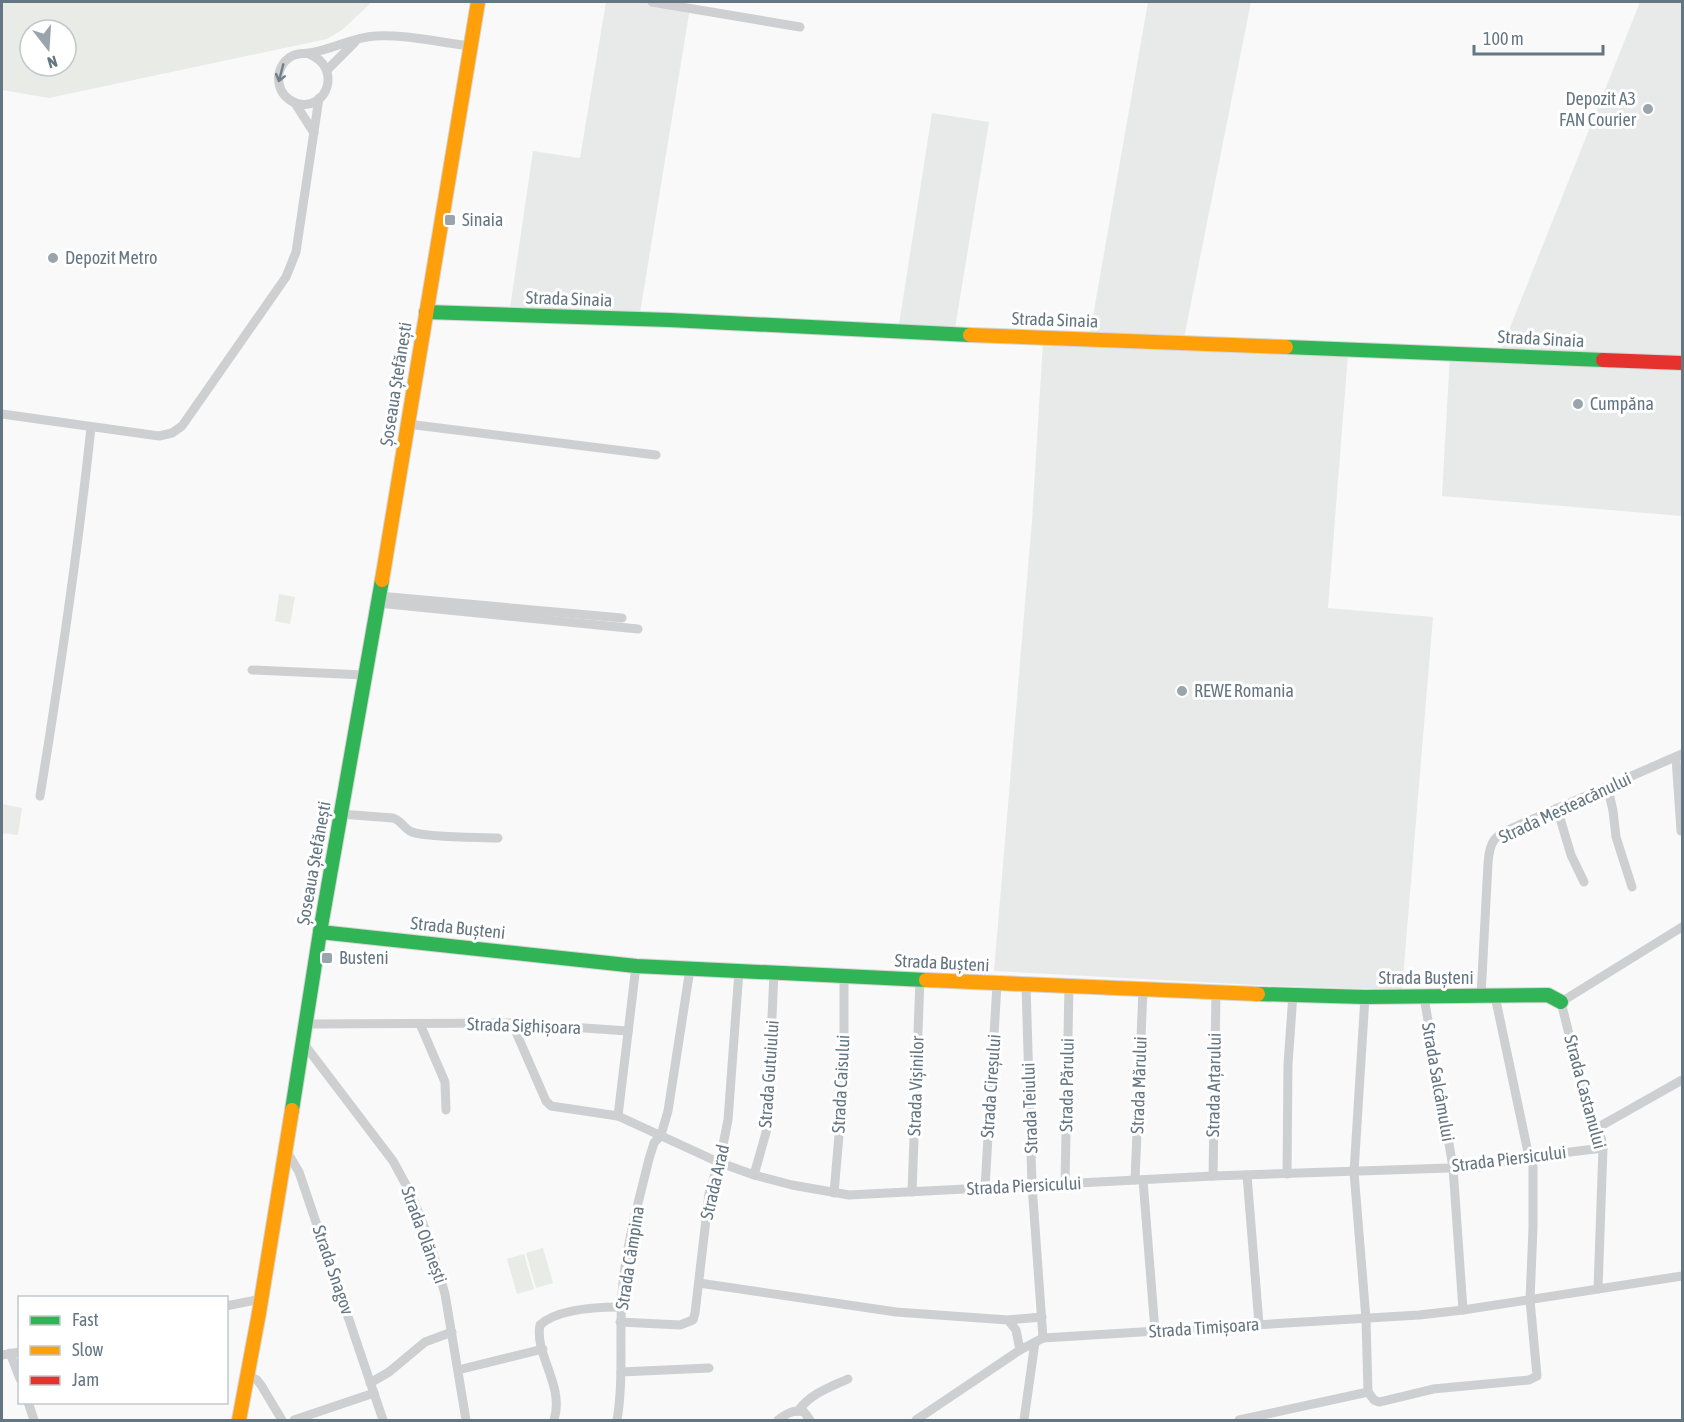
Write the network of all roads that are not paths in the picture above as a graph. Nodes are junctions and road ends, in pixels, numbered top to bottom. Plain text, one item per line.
1 (478, 2) edge
2 (652, 2) edge
3 (800, 27) dead end
4 (356, 40) junction
5 (471, 46) junction
6 (309, 54) junction
7 (327, 70) junction
8 (320, 98) junction
9 (295, 103) junction
10 (314, 133) junction
11 (426, 312) junction
12 (1683, 363) edge
13 (2, 414) edge
14 (407, 424) junction
15 (91, 427) junction
16 (656, 455) dead end
17 (378, 599) junction
18 (622, 618) dead end
19 (638, 629) dead end
20 (252, 670) dead end
21 (364, 675) junction
22 (1679, 756) edge
23 (1608, 788) junction
24 (40, 796) dead end
25 (1557, 808) junction
26 (340, 814) junction
27 (1681, 831) dead end
28 (498, 838) dead end
29 (1584, 882) dead end
30 (1632, 886) dead end
31 (1683, 927) edge
32 (320, 932) junction
33 (636, 966) junction
34 (690, 969) junction
35 (739, 970) junction
36 (774, 972) junction
37 (844, 976) junction
38 (920, 979) junction
39 (997, 984) junction
40 (1026, 985) junction
41 (1069, 986) junction
42 (1143, 990) junction
43 (1216, 993) junction
44 (1293, 994) junction
45 (1481, 996) junction
46 (1495, 996) junction
47 (1365, 997) junction
48 (1424, 997) junction
49 (1561, 1002) junction
50 (512, 1023) junction
51 (306, 1024) junction
52 (420, 1024) junction
53 (628, 1031) junction
54 (304, 1044) junction
55 (1683, 1080) edge
56 (446, 1110) dead end
57 (618, 1116) junction
58 (1598, 1128) junction
59 (661, 1135) junction
60 (1603, 1148) junction
61 (286, 1150) junction
62 (1531, 1157) junction
63 (718, 1162) junction
64 (1453, 1167) junction
65 (1354, 1172) junction
66 (1287, 1174) junction
67 (754, 1175) junction
68 (1247, 1175) junction
69 (1213, 1176) junction
70 (1139, 1180) junction
71 (1065, 1184) junction
72 (1032, 1185) junction
73 (985, 1188) junction
74 (912, 1192) junction
75 (834, 1193) junction
76 (1683, 1276) edge
77 (699, 1283) junction
78 (1598, 1289) junction
79 (261, 1299) junction
80 (1530, 1300) junction
81 (228, 1306) edge
82 (621, 1307) junction
83 (1463, 1310) junction
84 (1042, 1317) junction
85 (1366, 1319) junction
86 (1008, 1320) junction
87 (620, 1322) junction
88 (1259, 1324) junction
89 (1155, 1331) junction
90 (452, 1332) junction
91 (1039, 1340) junction
92 (543, 1349) junction
93 (1020, 1350) junction
94 (10, 1353) edge
95 (709, 1368) dead end
96 (458, 1370) junction
97 (621, 1372) junction
98 (18, 1374) edge
99 (247, 1375) junction
100 (848, 1379) dead end
101 (370, 1383) junction
102 (1368, 1392) junction
103 (374, 1394) junction
104 (29, 1404) edge
105 (798, 1411) junction
106 (34, 1420) edge
107 (239, 1420) edge
108 (282, 1420) edge
109 (294, 1420) edge
110 (383, 1420) edge
111 (466, 1420) edge
112 (554, 1420) edge
113 (616, 1420) edge
114 (778, 1420) edge
115 (810, 1420) edge
116 (916, 1420) edge
117 (1024, 1420) edge
118 (1239, 1420) edge

1 - 5 street, Șoseaua Ștefănești
2 - 3 street
4 - 5 street
4 - 6 street
4 - 7 street
5 - 11 street, Șoseaua Ștefănești
6 - 7 street
6 -> 9 street
7 - 8 street
8 - 9 street
8 - 10 street
9 - 10 street
10 - 15 street
11 - 12 street, Strada Sinaia
11 - 14 street, Șoseaua Ștefănești
13 - 15 street
14 - 16 street
14 - 17 street, Șoseaua Ștefănești
15 - 24 street
17 - 18 street
17 - 19 street
17 - 21 street, Șoseaua Ștefănești
20 - 21 street
21 - 26 street, Șoseaua Ștefănești
22 - 23 street, Strada Mesteacănului
22 - 27 street
23 - 25 street, Strada Mesteacănului
23 - 30 street
25 - 29 street
25 - 45 street, Strada Mesteacănului
26 - 28 street
26 - 32 street, Șoseaua Ștefănești
31 - 49 street
32 - 33 street, Strada Bușteni
32 - 51 street, Șoseaua Ștefănești
33 - 34 street, Strada Bușteni
33 - 53 street
34 - 35 street, Strada Bușteni
34 - 59 street, Strada Câmpina
35 - 36 street, Strada Bușteni
35 - 63 street, Strada Arad
36 - 37 street, Strada Bușteni
36 - 67 street, Strada Gutuiului
37 - 38 street, Strada Bușteni
37 - 75 street, Strada Caisului
38 - 39 street, Strada Bușteni
38 - 74 street, Strada Vișinilor
39 - 40 street, Strada Bușteni
39 - 73 street, Strada Cireșului
40 - 41 street, Strada Bușteni
40 - 72 street, Strada Teiului
41 - 42 street, Strada Bușteni
41 - 71 street, Strada Părului
42 - 43 street, Strada Bușteni
42 - 70 street, Strada Mărului
43 - 44 street, Strada Bușteni
43 - 69 street, Strada Arțarului
44 - 47 street, Strada Bușteni
44 - 66 street
45 - 46 street, Strada Bușteni
45 - 48 street, Strada Bușteni
46 - 49 street, Strada Bușteni
46 - 62 street
47 - 48 street, Strada Bușteni
47 - 65 street
48 - 64 street, Strada Salcâmului
49 - 58 street, Strada Castanului
50 - 52 street, Strada Sighișoara
50 - 53 street, Strada Sighișoara
50 - 57 street, Strada Piersicului
51 - 52 street, Strada Sighișoara
51 - 54 street, Șoseaua Ștefănești
52 - 56 street
53 - 57 street
54 - 61 street, Șoseaua Ștefănești
54 - 90 street, Strada Olănești
55 - 58 street
57 - 59 street, Strada Piersicului
58 - 60 street, Strada Castanului
59 - 63 street, Strada Piersicului
59 - 82 street, Strada Câmpina
60 - 62 street, Strada Piersicului
60 - 78 street, Strada Castanului
61 - 79 street, Șoseaua Ștefănești
61 - 101 street, Strada Snagov
62 - 64 street, Strada Piersicului
62 - 80 street
63 - 67 street, Strada Piersicului
63 - 77 street, Strada Arad
64 - 65 street, Strada Piersicului
64 - 83 street, Strada Salcâmului
65 - 66 street, Strada Piersicului
65 - 85 street
66 - 68 street, Strada Piersicului
67 - 75 street, Strada Piersicului
68 - 69 street, Strada Piersicului
68 - 88 street
69 - 70 street, Strada Piersicului
70 - 71 street, Strada Piersicului
70 - 89 street, Strada Mărului
71 - 72 street, Strada Piersicului
72 - 73 street, Strada Piersicului
72 - 84 street, Strada Teiului
73 - 74 street, Strada Piersicului
74 - 75 street, Strada Piersicului
76 - 78 street, Strada Timișoara
77 - 86 street
77 - 87 street, Strada Arad
78 - 80 street, Strada Timișoara
79 - 81 street
79 - 99 street, Șoseaua Ștefănești
80 - 83 street, Strada Timișoara
80 - 102 street
82 - 87 street, Strada Câmpina
82 - 92 street
83 - 85 street, Strada Timișoara
84 - 86 street
84 - 91 street, Strada Teiului
85 - 88 street, Strada Timișoara
85 - 102 street
86 - 93 street
87 - 97 street, Strada Câmpina
88 - 89 street, Strada Timișoara
89 - 91 street, Strada Timișoara
90 - 96 street, Strada Olănești
90 - 101 street
91 - 93 street
91 - 117 street, Strada Teiului
92 - 96 street
92 - 112 street
93 - 116 street
94 - 98 street
95 - 97 street
96 - 111 street, Strada Olănești
97 - 113 street, Strada Câmpina
99 - 107 street, Șoseaua Ștefănești
99 - 108 street
100 - 105 street
101 - 103 street, Strada Snagov
102 - 118 street
103 - 109 street
103 - 110 street, Strada Snagov
104 - 106 street
105 - 114 street
105 - 115 street

